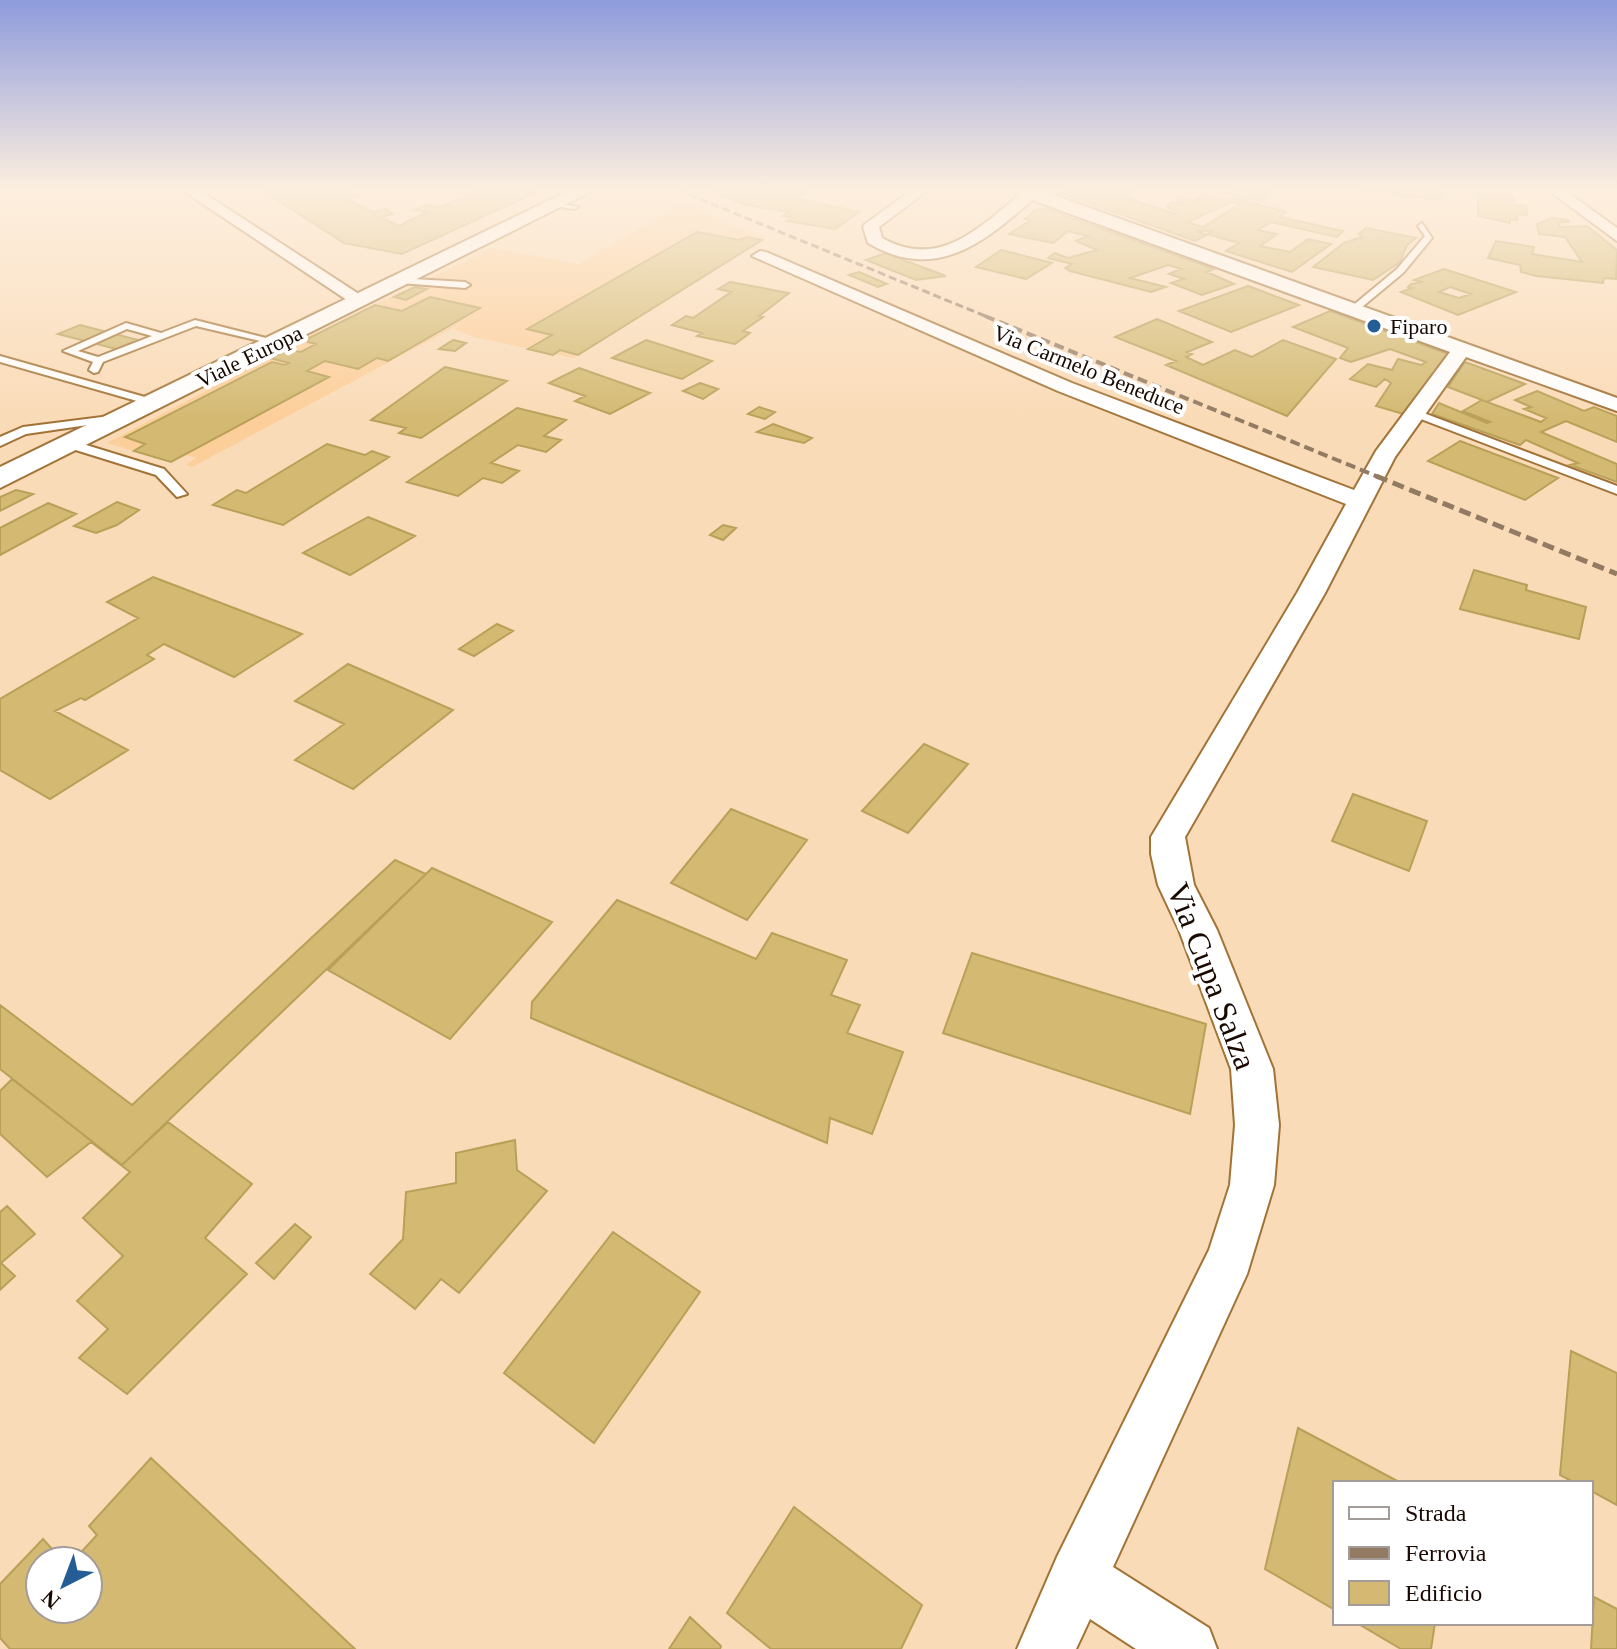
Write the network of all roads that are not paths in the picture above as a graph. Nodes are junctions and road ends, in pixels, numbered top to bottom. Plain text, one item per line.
1 (309, 267) edge
2 (427, 267) edge
3 (786, 267) edge
4 (1235, 267) edge
5 (1403, 267) edge
6 (400, 280) junction
7 (465, 285) dead end
8 (359, 300) junction
9 (1353, 310) junction
10 (157, 334) junction
11 (277, 342) junction
12 (1462, 349) junction
13 (0, 359) edge
14 (99, 360) junction
15 (87, 383) junction
16 (155, 403) junction
17 (1617, 405) edge
18 (1417, 414) junction
19 (125, 417) junction
20 (0, 442) edge
21 (70, 444) junction
22 (0, 479) edge
23 (1617, 490) edge
24 (181, 494) dead end
25 (1359, 500) junction
26 (1077, 1577) junction
27 (1046, 1649) edge
28 (1188, 1649) edge

1 - 8 street
2 - 6 street, Viale Europa
3 - 25 street, Via Carmelo Beneduce
4 - 9 street
5 - 9 lane
6 - 7 lane
6 - 8 street, Viale Europa
8 - 11 street, Viale Europa
9 - 12 street
10 - 11 lane
10 - 14 lane
10 - 14 lane
11 - 16 street, Viale Europa
12 - 17 street
12 - 18 street, Via Cupa Salza
13 - 15 lane
14 - 15 lane
15 - 16 lane
16 - 19 street, Viale Europa
18 - 23 lane
18 - 25 street, Via Cupa Salza
19 - 20 lane
19 - 21 street, Viale Europa
21 - 22 street, Viale Europa
21 - 24 lane
25 - 26 street, Via Cupa Salza
26 - 27 street, Via Cupa Salza
26 - 28 street

